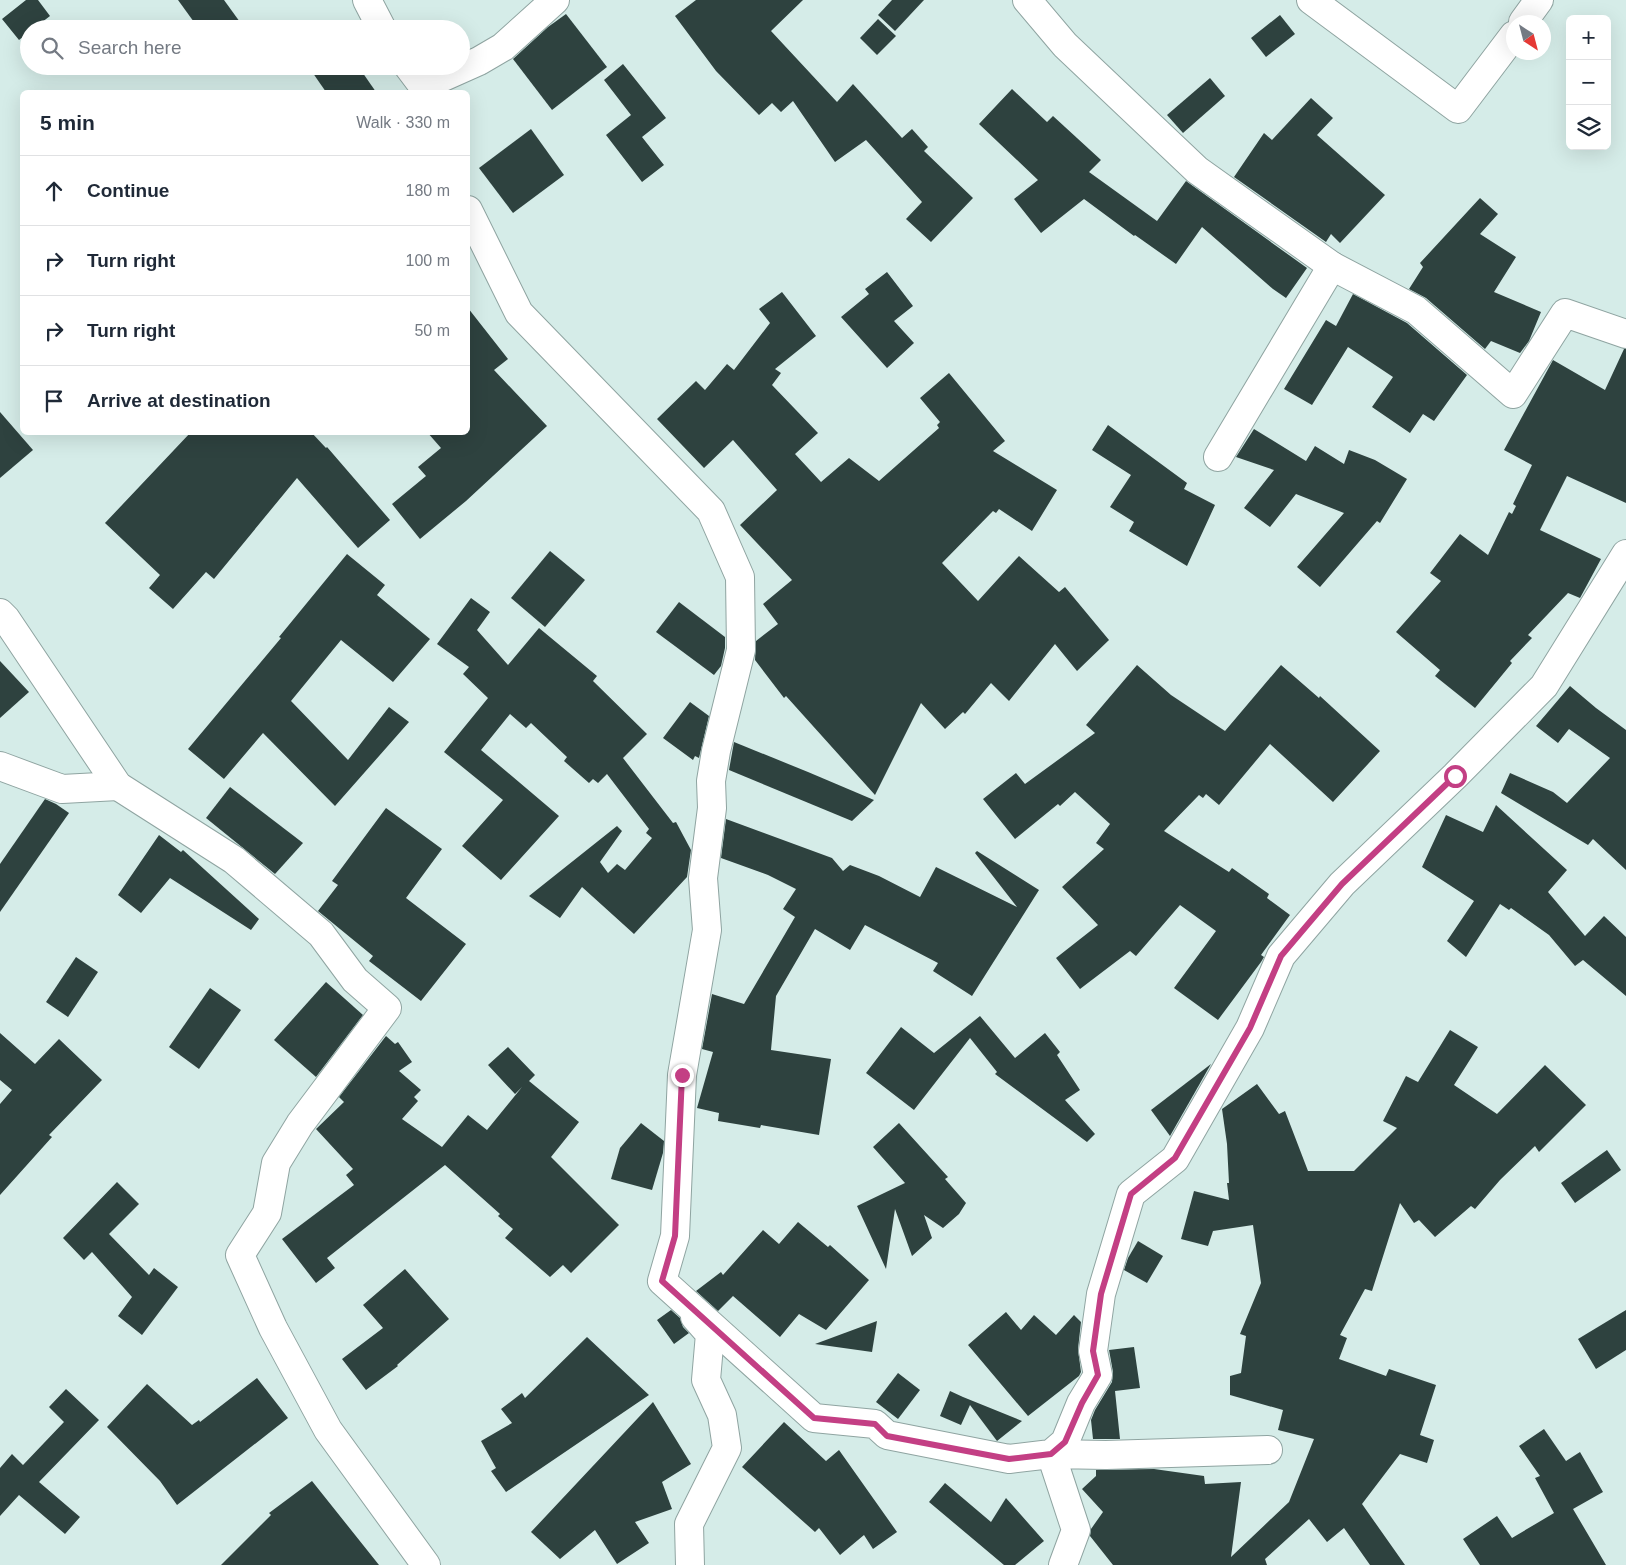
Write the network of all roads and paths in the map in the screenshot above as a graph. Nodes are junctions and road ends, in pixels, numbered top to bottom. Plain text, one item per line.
1 (367, 0) edge
2 (555, 0) edge
3 (1027, 0) edge
4 (1311, 0) edge
5 (1539, 0) edge
6 (1527, 15) edge
7 (377, 20) edge
8 (1506, 45) edge
9 (470, 64) edge
10 (439, 75) edge
11 (419, 82) edge
12 (470, 214) edge
13 (1332, 266) junction
14 (1626, 334) edge
15 (1218, 457) dead end
16 (1626, 554) edge
17 (0, 613) edge
18 (0, 766) edge
19 (118, 786) junction
20 (668, 1286) junction
21 (1268, 1450) dead end
22 (1051, 1454) junction
23 (426, 1565) edge
24 (690, 1565) edge
25 (1063, 1565) edge

1 - 7 street
2 - 9 street
3 - 13 street
4 - 8 street
5 - 6 street
10 - 11 street
12 - 20 street
13 - 14 street
13 - 15 street
16 - 22 street
17 - 19 street
18 - 19 street
19 - 23 street
20 - 22 street
20 - 24 street
21 - 22 street
22 - 25 street

